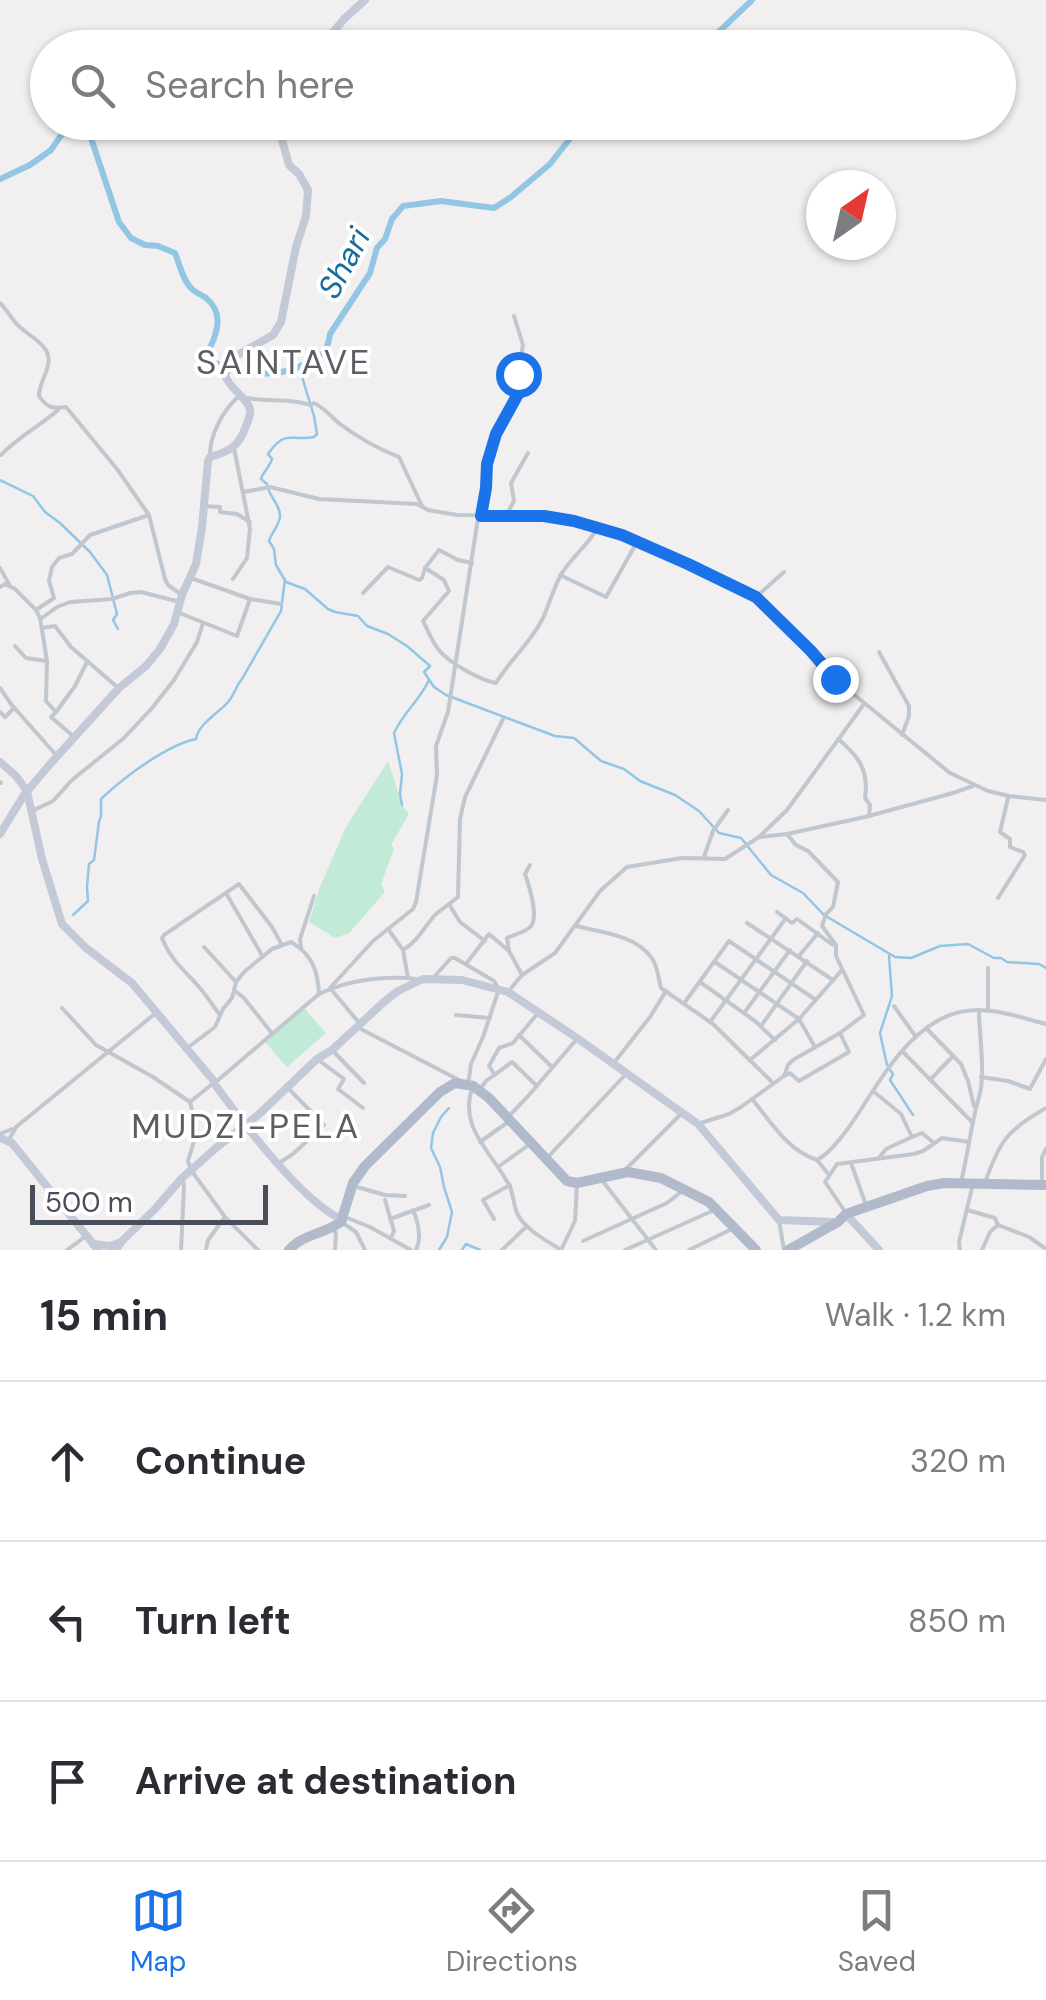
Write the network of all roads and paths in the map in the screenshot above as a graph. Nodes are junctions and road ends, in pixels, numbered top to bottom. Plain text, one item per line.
1 (364, 0) edge
2 (335, 30) edge
3 (282, 140) edge
4 (0, 303) edge
5 (514, 316) dead end
6 (239, 396) junction
7 (58, 410) junction
8 (234, 448) junction
9 (528, 453) dead end
10 (2, 455) edge
11 (210, 457) junction
12 (243, 492) junction
13 (203, 506) junction
14 (422, 506) junction
15 (149, 515) junction
16 (479, 516) junction
17 (506, 516) junction
18 (250, 522) junction
19 (598, 528) junction
20 (638, 542) junction
21 (649, 548) junction
22 (645, 556) dead end
23 (472, 563) junction
24 (0, 568) edge
25 (425, 568) junction
26 (784, 572) dead end
27 (560, 574) junction
28 (191, 578) junction
29 (234, 579) dead end
30 (10, 586) junction
31 (0, 587) edge
32 (363, 593) dead end
33 (756, 597) junction
34 (181, 599) junction
35 (250, 599) junction
36 (281, 604) dead end
37 (36, 610) junction
38 (177, 612) junction
39 (40, 618) junction
40 (203, 622) junction
41 (42, 628) junction
42 (15, 646) dead end
43 (878, 652) dead end
44 (47, 661) junction
45 (87, 662) junction
46 (455, 662) junction
47 (0, 688) edge
48 (119, 688) junction
49 (865, 704) junction
50 (14, 708) junction
51 (0, 712) edge
52 (56, 712) junction
53 (503, 720) dead end
54 (74, 736) junction
55 (902, 736) junction
56 (838, 740) junction
57 (57, 756) junction
58 (0, 762) edge
59 (973, 786) junction
60 (28, 791) junction
61 (1009, 796) junction
62 (1046, 800) edge
63 (728, 810) dead end
64 (32, 812) junction
65 (869, 816) junction
66 (858, 818) junction
67 (862, 825) dead end
68 (0, 834) edge
69 (788, 834) junction
70 (759, 836) junction
71 (704, 857) junction
72 (530, 865) dead end
73 (226, 893) junction
74 (314, 896) dead end
75 (998, 898) dead end
76 (449, 904) junction
77 (777, 912) dead end
78 (786, 918) junction
79 (747, 923) dead end
80 (576, 926) junction
81 (822, 926) junction
82 (388, 929) junction
83 (818, 933) junction
84 (771, 938) junction
85 (300, 939) junction
86 (485, 941) junction
87 (292, 942) junction
88 (282, 945) junction
89 (204, 947) dead end
90 (301, 948) junction
91 (836, 948) junction
92 (404, 950) junction
93 (509, 950) junction
94 (790, 950) junction
95 (263, 956) junction
96 (799, 956) junction
97 (756, 959) junction
98 (715, 962) junction
99 (807, 962) junction
100 (466, 964) junction
101 (988, 968) dead end
102 (842, 970) junction
103 (774, 972) junction
104 (522, 974) junction
105 (408, 978) junction
106 (427, 979) junction
107 (741, 980) junction
108 (833, 980) junction
109 (236, 982) junction
110 (700, 982) junction
111 (792, 983) junction
112 (330, 988) junction
113 (663, 990) junction
114 (235, 991) junction
115 (504, 991) junction
116 (759, 992) junction
117 (318, 994) junction
118 (673, 996) junction
119 (662, 998) junction
120 (816, 1000) junction
121 (726, 1001) junction
122 (685, 1003) junction
123 (777, 1004) junction
124 (894, 1006) dead end
125 (62, 1008) dead end
126 (979, 1010) junction
127 (988, 1011) junction
128 (157, 1012) junction
129 (538, 1012) junction
130 (744, 1013) junction
131 (220, 1015) junction
132 (456, 1015) dead end
133 (490, 1018) junction
134 (798, 1018) junction
135 (710, 1022) junction
136 (1046, 1024) edge
137 (358, 1025) junction
138 (762, 1026) junction
139 (926, 1028) junction
140 (271, 1032) junction
141 (840, 1033) junction
142 (520, 1036) junction
143 (916, 1037) junction
144 (577, 1038) junction
145 (775, 1040) junction
146 (814, 1046) junction
147 (186, 1049) junction
148 (332, 1050) junction
149 (108, 1052) junction
150 (903, 1052) junction
151 (953, 1056) junction
152 (1046, 1059) edge
153 (316, 1060) junction
154 (750, 1060) junction
155 (613, 1064) junction
156 (553, 1067) junction
157 (626, 1074) junction
158 (495, 1075) junction
159 (784, 1076) junction
160 (981, 1076) junction
161 (930, 1080) junction
162 (772, 1082) junction
163 (214, 1083) junction
164 (364, 1083) dead end
165 (471, 1086) junction
166 (537, 1086) junction
167 (287, 1088) junction
168 (874, 1091) junction
169 (752, 1099) junction
170 (190, 1102) junction
171 (974, 1106) junction
172 (363, 1108) dead end
173 (1046, 1109) edge
174 (683, 1113) junction
175 (508, 1120) junction
176 (973, 1123) junction
177 (246, 1124) junction
178 (698, 1124) junction
179 (16, 1127) junction
180 (912, 1137) junction
181 (3, 1138) edge
182 (480, 1142) junction
183 (970, 1142) junction
184 (934, 1143) junction
185 (530, 1144) junction
186 (1046, 1148) edge
187 (878, 1159) junction
188 (545, 1160) junction
189 (817, 1160) junction
190 (279, 1163) junction
191 (851, 1163) junction
192 (498, 1167) junction
193 (191, 1170) junction
194 (622, 1173) junction
195 (828, 1175) junction
196 (182, 1178) junction
197 (600, 1178) junction
198 (577, 1183) junction
199 (973, 1183) junction
200 (352, 1185) junction
201 (510, 1185) junction
202 (1044, 1185) edge
203 (684, 1188) junction
204 (405, 1196) dead end
205 (385, 1200) dead end
206 (429, 1205) dead end
207 (866, 1206) junction
208 (716, 1209) junction
209 (414, 1210) junction
210 (967, 1210) junction
211 (225, 1217) junction
212 (842, 1218) junction
213 (390, 1219) junction
214 (494, 1219) dead end
215 (632, 1219) junction
216 (779, 1220) junction
217 (340, 1222) junction
218 (528, 1225) junction
219 (998, 1225) junction
220 (734, 1228) junction
221 (86, 1236) junction
222 (391, 1239) junction
223 (648, 1240) junction
224 (583, 1241) dead end
225 (1036, 1243) junction
226 (118, 1246) edge
227 (96, 1247) edge
228 (409, 1249) edge
229 (752, 1249) edge
230 (1046, 1249) edge
231 (67, 1250) edge
232 (181, 1250) edge
233 (206, 1250) edge
234 (258, 1250) edge
235 (289, 1250) edge
236 (335, 1250) edge
237 (364, 1250) edge
238 (502, 1250) edge
239 (561, 1250) edge
240 (625, 1250) edge
241 (656, 1250) edge
242 (689, 1250) edge
243 (786, 1250) edge
244 (879, 1250) edge
245 (960, 1250) edge
246 (982, 1250) edge
247 (1034, 1250) edge

1 - 2 street
3 - 6 street
4 - 7 street
5 - 16 street
6 - 8 street
6 - 11 street
6 - 14 street
7 - 10 street
7 - 15 street
8 - 11 street
8 - 12 street
9 - 17 street
11 - 13 street
12 - 14 street
12 - 18 street
13 - 18 street
13 - 28 street
14 - 16 street
15 - 34 street
15 - 37 street
16 - 17 street
16 - 23 street
17 - 19 street
18 - 29 street
19 - 20 street
19 - 27 street
20 - 21 street
20 - 27 street
21 - 22 street
21 - 33 street
23 - 25 street
23 - 46 street
24 - 30 street
25 - 32 street
25 - 46 street
26 - 33 street
27 - 46 street
28 - 34 street
28 - 35 street
30 - 31 street
30 - 37 street
33 - 49 street
34 - 38 street
34 - 39 street
35 - 36 street
35 - 40 street
37 - 39 street
38 - 40 street
38 - 48 street
39 - 41 street
40 - 64 street
41 - 44 street
41 - 45 street
42 - 44 street
43 - 55 street
44 - 52 street
45 - 48 street
45 - 52 street
46 - 82 street
47 - 50 street
48 - 54 street
49 - 55 street
49 - 56 street
50 - 51 street
50 - 57 street
52 - 54 street
53 - 76 street
54 - 57 street
55 - 59 street
56 - 65 street
56 - 70 street
57 - 60 street
58 - 60 street
59 - 61 street
59 - 65 street
60 - 64 street
60 - 68 street
61 - 62 street
61 - 75 street
63 - 71 street
64 - 128 street
65 - 66 street
66 - 67 street
66 - 69 street
69 - 70 street
69 - 81 street
70 - 71 street
71 - 80 street
72 - 93 street
73 - 88 street
73 - 95 street
73 - 131 street
74 - 85 street
76 - 86 street
76 - 92 street
77 - 78 street
78 - 83 street
78 - 84 street
79 - 84 street
80 - 104 street
80 - 113 street
81 - 83 street
81 - 91 street
82 - 92 street
82 - 112 street
83 - 91 street
83 - 96 street
84 - 94 street
84 - 97 street
85 - 87 street
85 - 90 street
86 - 93 street
86 - 100 street
87 - 88 street
87 - 90 street
88 - 95 street
89 - 109 street
90 - 117 street
91 - 102 street
92 - 105 street
93 - 104 street
94 - 96 street
94 - 103 street
95 - 109 street
96 - 99 street
97 - 98 street
97 - 103 street
97 - 107 street
98 - 107 street
98 - 110 street
99 - 108 street
99 - 111 street
100 - 106 street
100 - 115 street
101 - 127 street
102 - 108 street
102 - 141 street
103 - 111 street
103 - 116 street
104 - 115 street
105 - 106 street
105 - 112 street
106 - 115 street
106 - 137 street
107 - 116 street
107 - 121 street
108 - 120 street
109 - 114 street
110 - 121 street
110 - 122 street
111 - 120 street
111 - 123 street
112 - 117 street
112 - 137 street
113 - 118 street
113 - 119 street
114 - 131 street
114 - 140 street
115 - 129 street
115 - 133 street
116 - 123 street
116 - 130 street
117 - 140 street
118 - 119 street
118 - 122 street
119 - 155 street
120 - 134 street
121 - 130 street
121 - 135 street
122 - 135 street
123 - 134 street
123 - 138 street
124 - 143 street
125 - 149 street
126 - 127 street
126 - 139 street
126 - 160 street
127 - 136 street
128 - 147 street
128 - 149 street
129 - 142 street
129 - 144 street
130 - 138 street
131 - 147 street
132 - 133 street
133 - 165 street
134 - 145 street
134 - 146 street
135 - 154 street
137 - 148 street
137 - 165 street
138 - 145 street
139 - 143 street
139 - 151 street
140 - 163 street
141 - 146 street
141 - 159 street
142 - 156 street
142 - 158 street
143 - 150 street
144 - 155 street
144 - 156 street
145 - 154 street
146 - 159 street
147 - 163 street
148 - 153 street
148 - 164 street
149 - 170 street
149 - 179 street
150 - 161 street
150 - 168 street
151 - 161 street
151 - 171 street
152 - 160 street
153 - 167 street
153 - 172 street
154 - 162 street
155 - 157 street
156 - 166 street
157 - 174 street
157 - 188 street
158 - 165 street
158 - 166 street
159 - 162 street
160 - 171 street
161 - 176 street
162 - 169 street
163 - 170 street
163 - 177 street
165 - 175 main road
165 - 182 street
165 - 200 main road
166 - 175 street
167 - 177 street
167 - 190 street
168 - 180 street
168 - 189 street
169 - 178 street
169 - 189 street
170 - 193 street
171 - 176 street
173 - 199 street
174 - 178 street
174 - 194 street
175 - 182 street
175 - 185 main road
176 - 183 street
177 - 190 street
177 - 193 street
178 - 216 street
179 - 181 street
179 - 181 street
180 - 184 street
180 - 187 street
181 - 221 street
182 - 192 street
183 - 184 street
183 - 199 street
184 - 187 street
185 - 188 main road
185 - 192 street
186 - 202 street
187 - 191 street
188 - 198 main road
189 - 195 street
190 - 217 street
191 - 195 street
191 - 207 street
192 - 201 street
193 - 196 street
193 - 211 street
194 - 197 main road
194 - 203 main road
195 - 212 street
196 - 226 street
196 - 232 street
197 - 198 main road
197 - 215 street
198 - 239 street
199 - 202 main road
199 - 207 main road
199 - 210 street
200 - 204 street
200 - 217 main road
201 - 214 street
201 - 218 street
203 - 208 main road
203 - 215 street
205 - 213 street
206 - 209 street
207 - 212 main road
208 - 220 main road
208 - 223 street
209 - 213 street
209 - 228 street
210 - 219 street
210 - 245 street
211 - 233 street
211 - 234 street
212 - 216 street
212 - 243 main road
212 - 244 street
213 - 222 street
215 - 223 street
215 - 224 street
216 - 243 street
217 - 222 street
217 - 235 main road
217 - 236 street
217 - 237 street
218 - 238 street
218 - 239 street
219 - 225 street
219 - 246 street
220 - 229 main road
220 - 242 street
221 - 227 street
221 - 231 street
222 - 228 street
223 - 240 street
223 - 241 street
225 - 230 street
225 - 247 street
226 - 227 street

